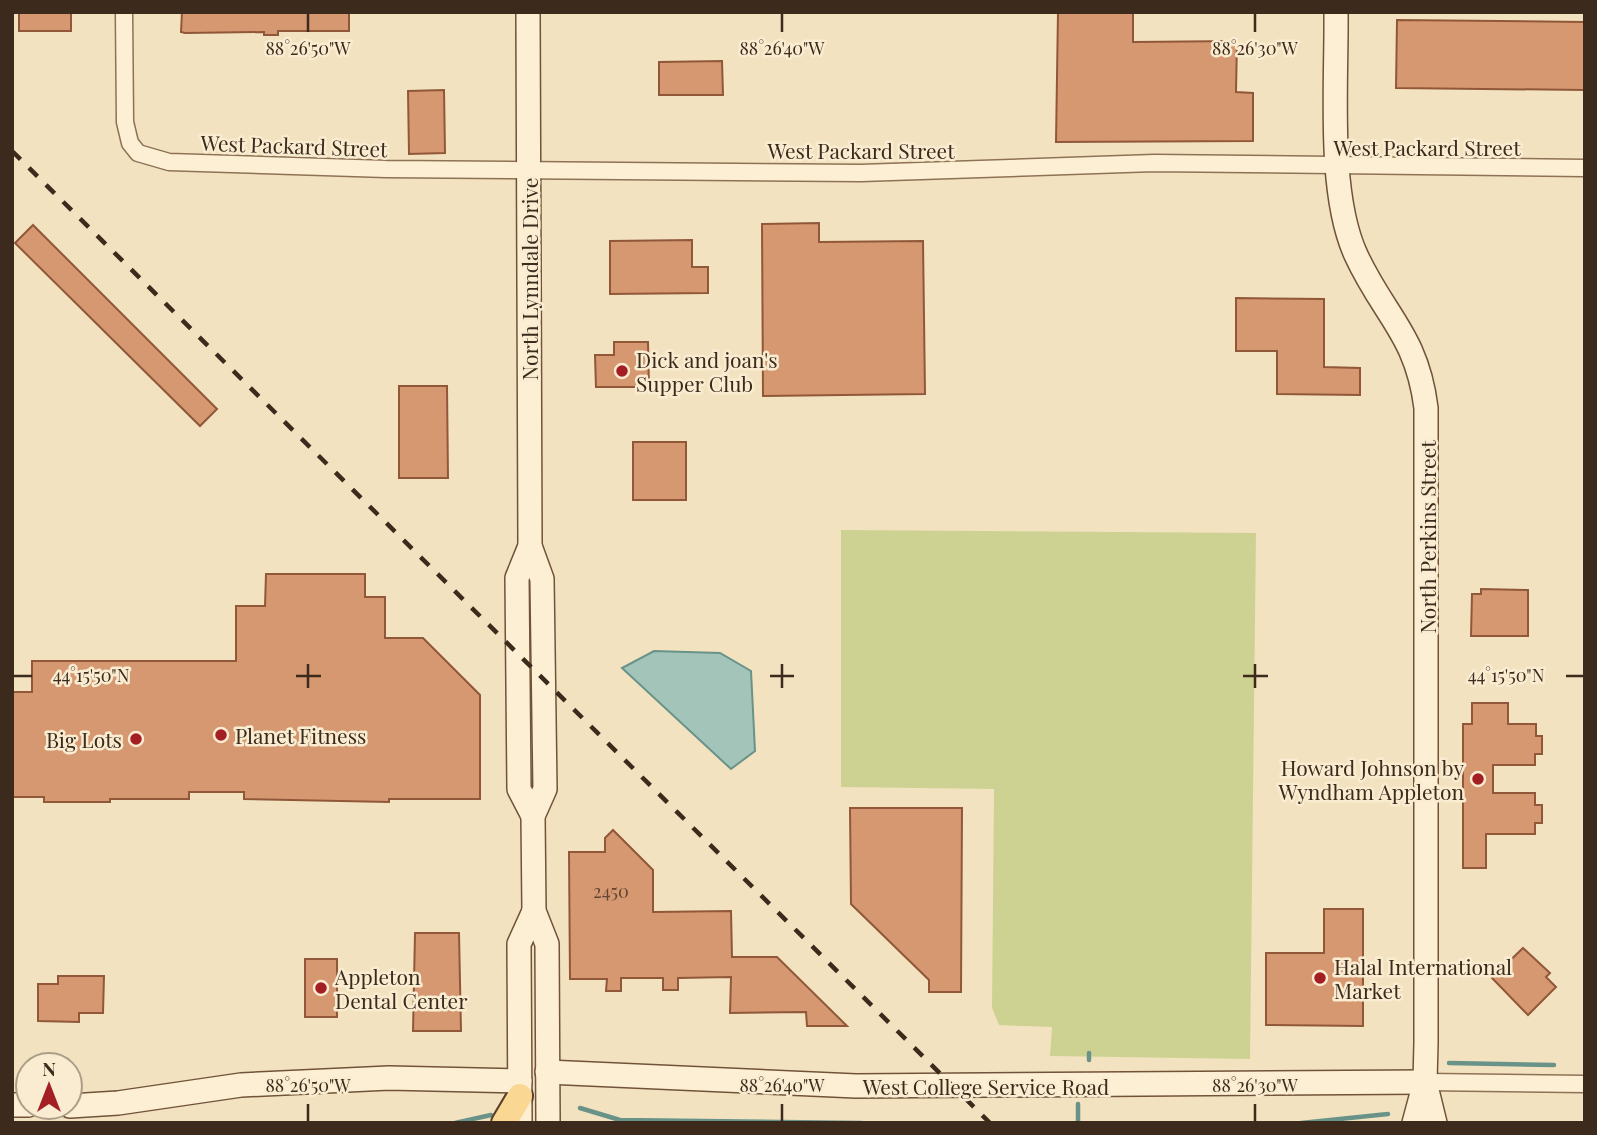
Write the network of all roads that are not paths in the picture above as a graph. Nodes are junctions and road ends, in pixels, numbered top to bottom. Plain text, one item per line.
1 (124, 12) edge
2 (528, 12) edge
3 (1336, 12) edge
4 (1338, 167) junction
5 (1585, 168) edge
6 (529, 171) junction
7 (534, 911) junction
8 (547, 1072) junction
9 (1425, 1082) junction
10 (1585, 1084) edge
11 (520, 1088) junction
12 (84, 1105) edge
13 (504, 1123) edge
14 (520, 1123) edge
15 (548, 1123) edge
16 (1414, 1123) edge
17 (1435, 1123) edge

1 - 6 street, West Packard Street
2 - 6 street, North Lynndale Drive
3 - 4 street, North Perkins Street
4 - 5 street, West Packard Street
4 - 6 street, West Packard Street
4 - 9 street, North Perkins Street
6 - 7 street, North Lynndale Drive
7 - 8 street, North Lynndale Drive
7 - 11 street, North Lynndale Drive
8 - 9 street, West College Service Road
8 - 15 street, North Lynndale Drive
9 - 10 street, West College Service Road
9 - 16 street
9 - 17 street
11 - 12 street
11 - 13 main road
11 - 14 street, North Lynndale Drive

